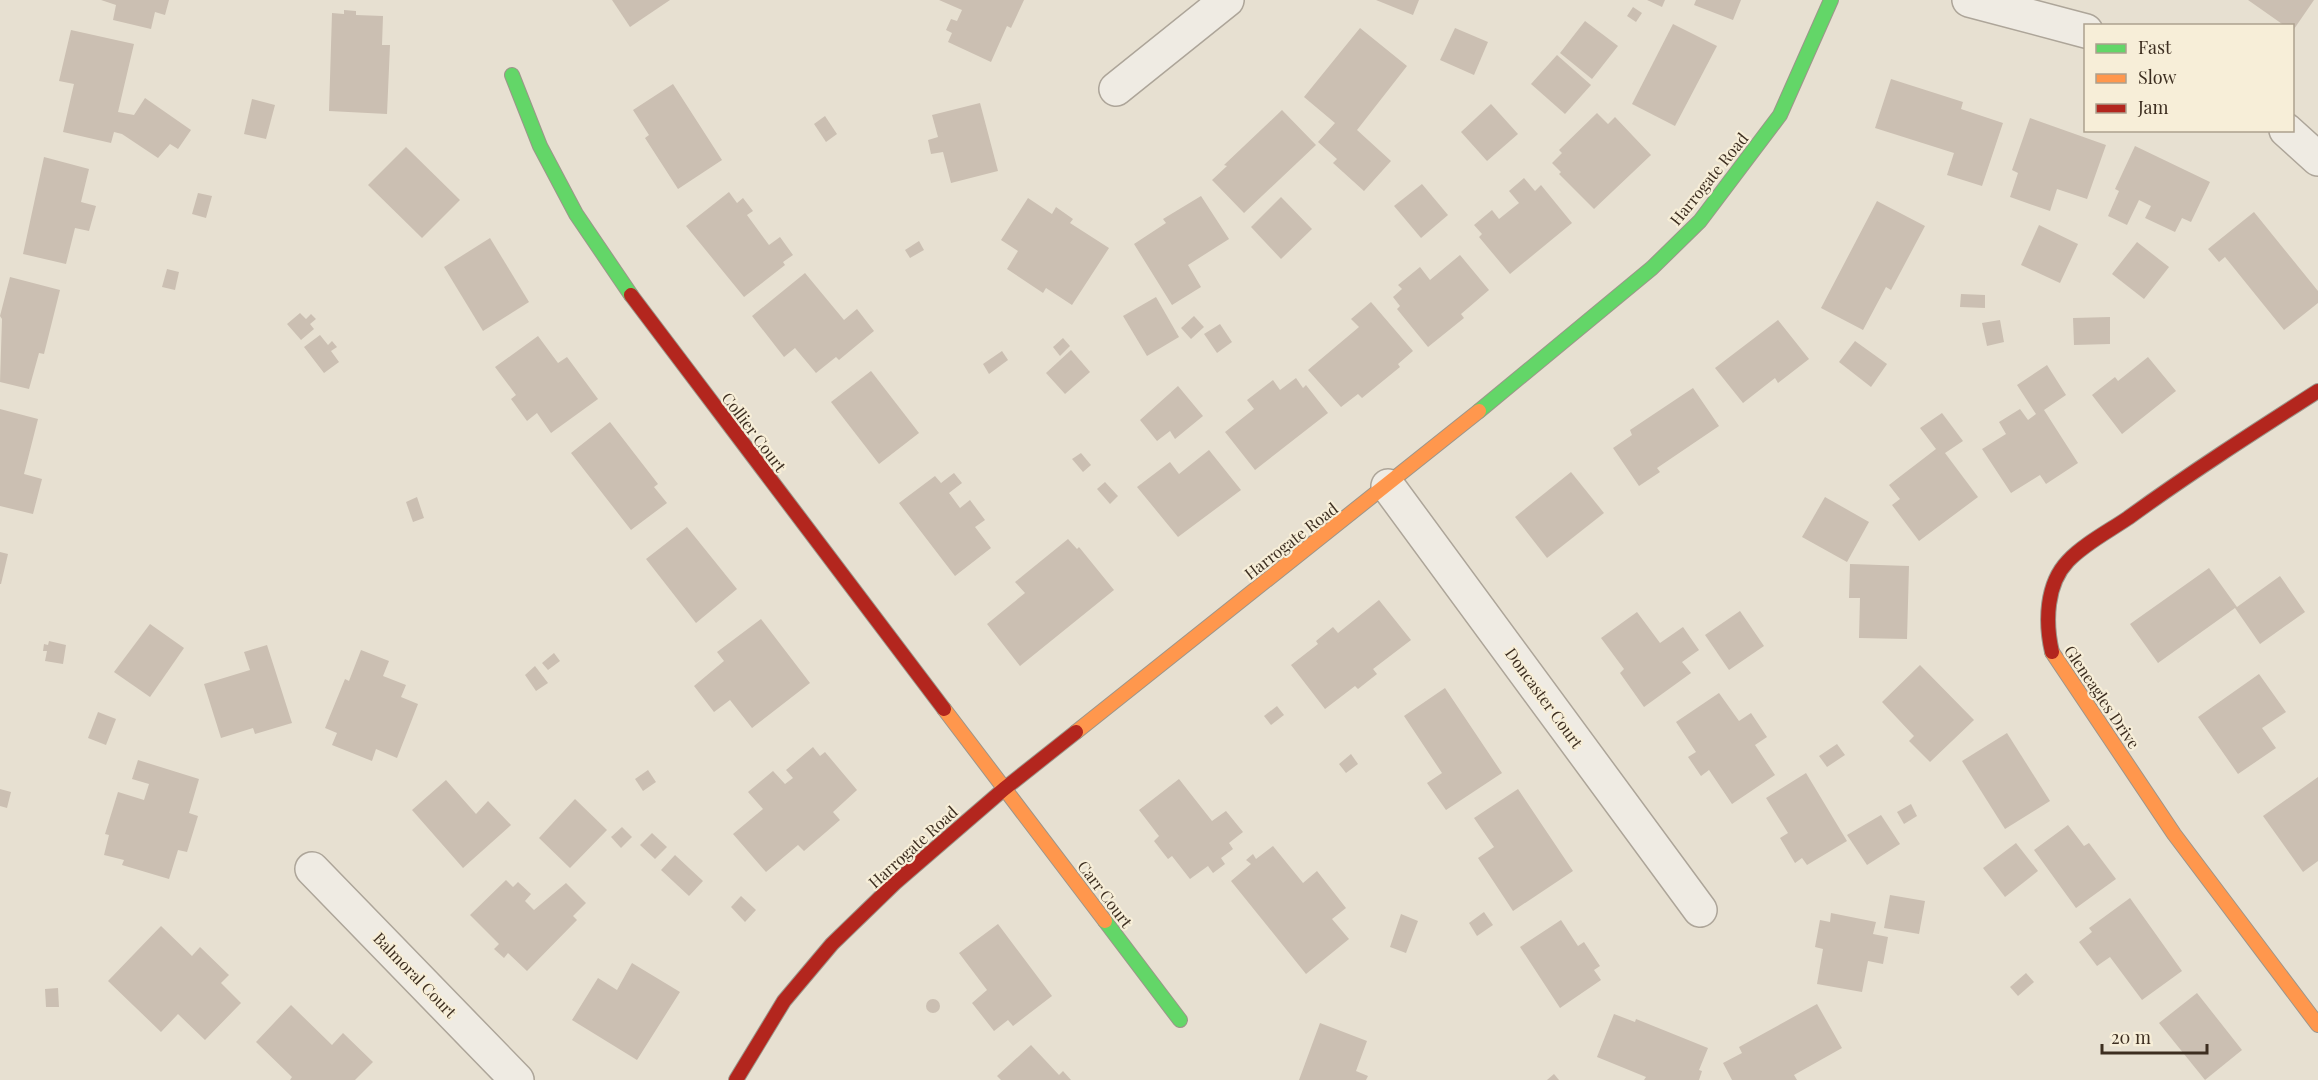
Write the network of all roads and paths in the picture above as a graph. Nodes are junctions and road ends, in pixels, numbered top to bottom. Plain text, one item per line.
1 (1227, 0) edge
2 (1831, 0) edge
3 (1969, 0) edge
4 (2084, 31) edge
5 (512, 75) dead end
6 (1116, 89) dead end
7 (2288, 132) edge
8 (2318, 159) edge
9 (2318, 391) edge
10 (1388, 486) junction
11 (1004, 789) junction
12 (312, 869) dead end
13 (1700, 910) dead end
14 (1180, 1020) dead end
15 (2318, 1025) edge
16 (517, 1080) edge
17 (736, 1080) edge

1 - 6 street
2 - 10 street, Harrogate Road
3 - 4 street
5 - 11 street, Collier Court
7 - 8 street
9 - 15 street, Gleneagles Drive
10 - 11 street, Harrogate Road
10 - 13 street, Doncaster Court
11 - 14 street, Carr Court
11 - 17 street, Harrogate Road
12 - 16 street, Balmoral Court

